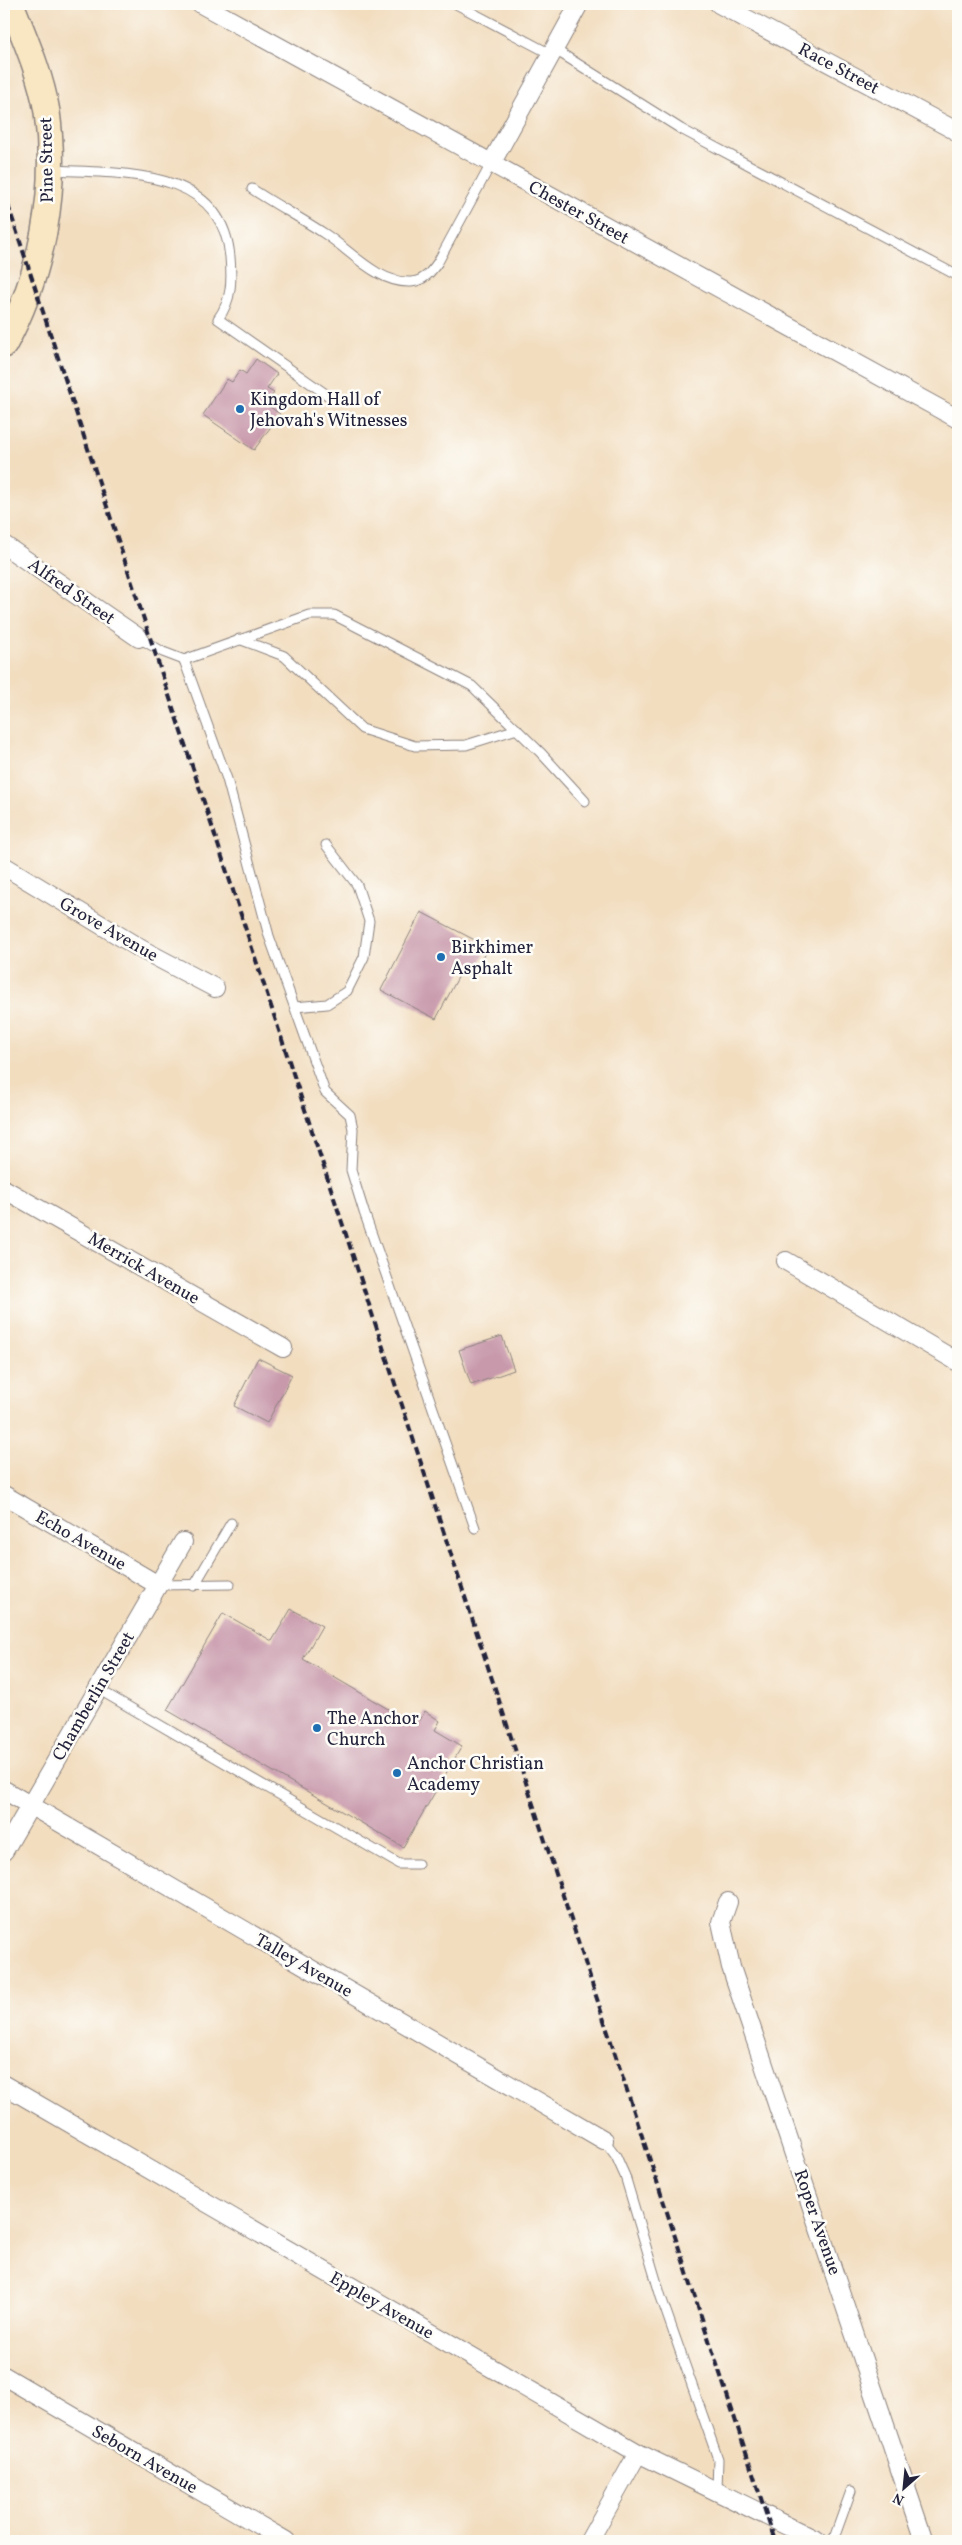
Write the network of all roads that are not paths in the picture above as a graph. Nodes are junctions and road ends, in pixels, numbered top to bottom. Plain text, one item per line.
1 (10, 4) edge
2 (201, 4) edge
3 (456, 4) edge
4 (579, 4) edge
5 (719, 4) edge
6 (552, 52) junction
7 (958, 132) edge
8 (492, 164) junction
9 (50, 170) junction
10 (252, 189) dead end
11 (958, 276) edge
12 (4, 345) edge
13 (333, 399) dead end
14 (958, 419) edge
15 (4, 545) edge
16 (139, 638) joint
17 (239, 639) junction
18 (184, 660) junction
19 (517, 729) junction
20 (585, 801) dead end
21 (326, 845) dead end
22 (4, 866) edge
23 (215, 988) dead end
24 (295, 1007) junction
25 (4, 1189) edge
26 (786, 1261) dead end
27 (284, 1348) dead end
28 (958, 1362) edge
29 (4, 1495) edge
30 (231, 1523) dead end
31 (475, 1528) dead end
32 (183, 1542) dead end
33 (230, 1584) dead end
34 (158, 1585) junction
35 (194, 1586) junction
36 (98, 1689) junction
37 (4, 1790) edge
38 (30, 1805) junction
39 (4, 1851) edge
40 (418, 1864) dead end
41 (728, 1902) dead end
42 (4, 2085) edge
43 (604, 2140) joint
44 (4, 2376) edge
45 (638, 2453) junction
46 (717, 2490) junction
47 (851, 2491) dead end
48 (286, 2541) edge
49 (589, 2541) edge
50 (818, 2541) edge
51 (833, 2541) edge
52 (924, 2541) edge

1 - 9 main road, Pine Street
2 - 8 street, Chester Street
3 - 6 lane
4 - 6 street
5 - 7 street, Race Street
6 - 8 street
6 - 11 lane
8 - 10 lane
8 - 14 street, Chester Street
9 - 12 main road, Pine Street
9 - 13 lane
15 - 16 street, Alfred Street
16 - 18 lane
17 - 18 lane
17 - 19 lane
17 - 19 lane
18 - 24 lane
19 - 20 lane
21 - 24 lane
22 - 23 street, Grove Avenue
24 - 31 lane
25 - 27 street, Merrick Avenue
26 - 28 street
29 - 34 street, Echo Avenue
30 - 35 lane
32 - 34 street, Chamberlin Street
33 - 35 lane
34 - 35 lane
34 - 36 street, Chamberlin Street
36 - 38 street, Chamberlin Street
36 - 40 lane
37 - 38 street, Talley Avenue
38 - 39 street, Chamberlin Street
38 - 43 street, Talley Avenue
41 - 52 street, Roper Avenue
42 - 45 street, Eppley Avenue
43 - 46 lane
44 - 48 street, Seborn Avenue
45 - 46 street, Eppley Avenue
45 - 49 street
46 - 50 street, Eppley Avenue
47 - 51 lane

